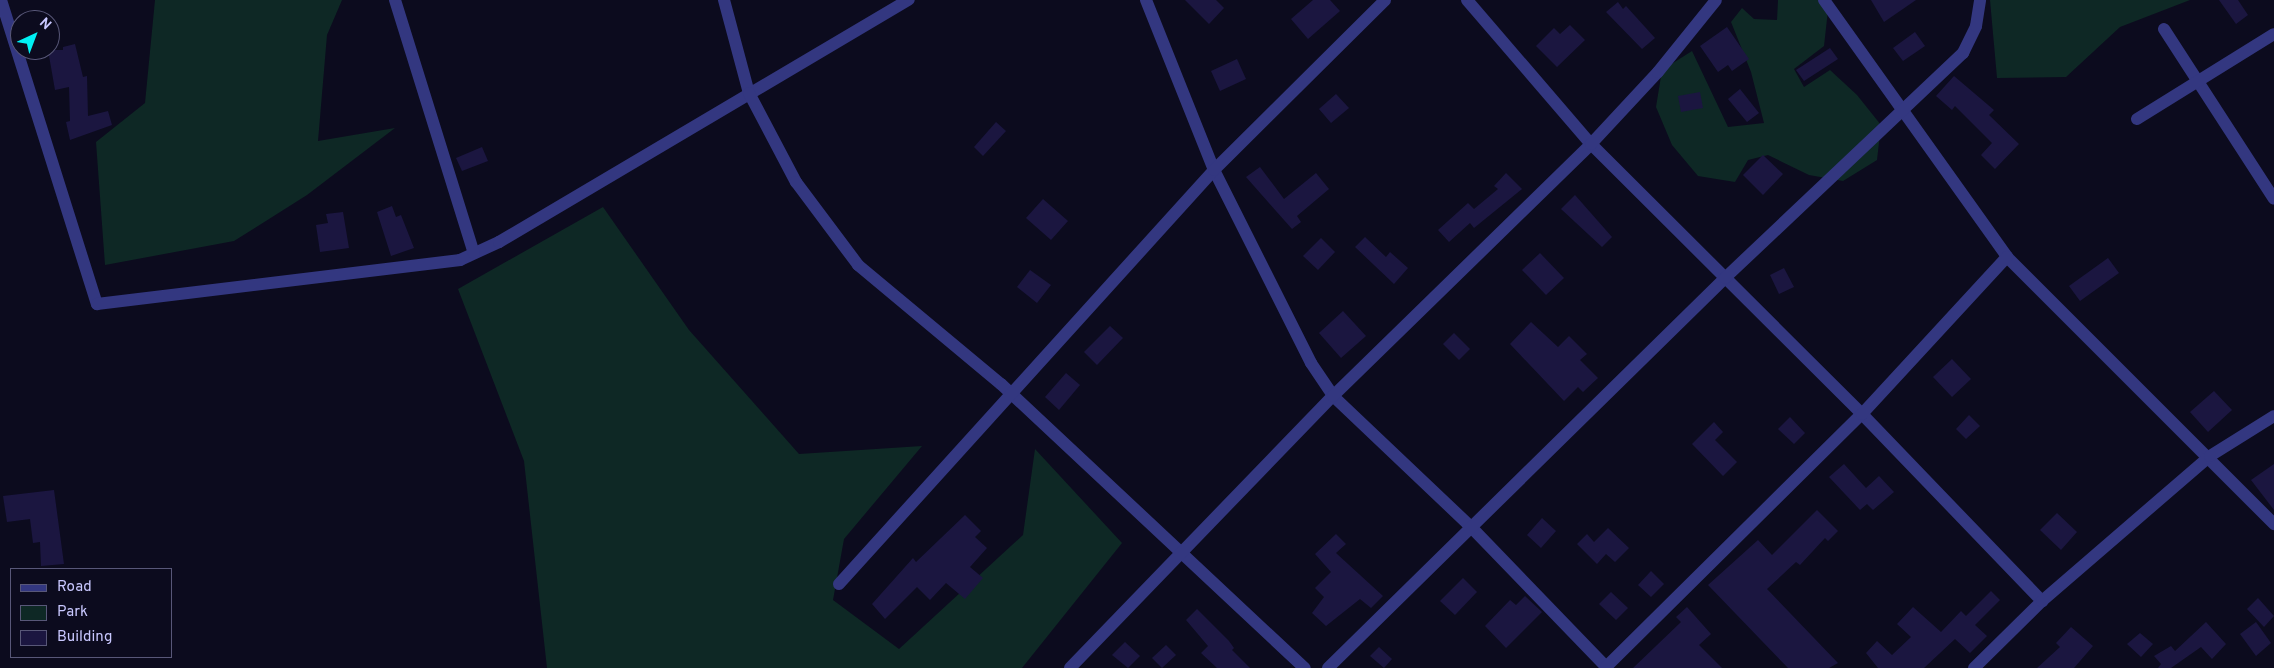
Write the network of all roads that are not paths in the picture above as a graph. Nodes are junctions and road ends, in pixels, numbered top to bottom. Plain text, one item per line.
1 (0, 0) edge
2 (395, 0) edge
3 (724, 0) edge
4 (909, 0) edge
5 (1146, 0) edge
6 (1385, 0) edge
7 (1467, 0) edge
8 (1716, 0) edge
9 (1824, 0) edge
10 (1980, 0) edge
11 (2164, 29) dead end
12 (2274, 34) edge
13 (2198, 81) junction
14 (749, 93) junction
15 (1904, 113) junction
16 (2137, 119) dead end
17 (1591, 144) junction
18 (1214, 170) junction
19 (2274, 199) edge
20 (474, 253) junction
21 (2007, 257) junction
22 (1725, 278) junction
23 (1011, 394) junction
24 (1333, 396) junction
25 (1862, 414) junction
26 (2274, 416) edge
27 (2210, 456) junction
28 (2274, 524) edge
29 (1473, 529) junction
30 (1182, 553) junction
31 (838, 584) dead end
32 (2042, 601) junction
33 (1070, 668) edge
34 (1305, 668) edge
35 (1328, 668) edge
36 (1607, 668) edge
37 (1974, 668) edge

1 - 20 street
2 - 20 street
3 - 14 street
4 - 14 street
5 - 18 street
6 - 18 street
7 - 17 street
8 - 17 street
9 - 15 street
10 - 15 street
11 - 13 street
12 - 13 street
13 - 16 street
13 - 19 street
14 - 20 street
14 - 23 street
15 - 21 street
15 - 22 street
17 - 22 street
17 - 24 street
18 - 23 street
18 - 24 street
21 - 25 street
21 - 27 street
22 - 25 street
22 - 29 street
23 - 30 street
23 - 31 street
24 - 29 street
24 - 30 street
25 - 32 street
25 - 36 street
26 - 27 street
27 - 28 street
27 - 32 street
29 - 35 street
29 - 36 street
30 - 33 street
30 - 34 street
32 - 37 street

